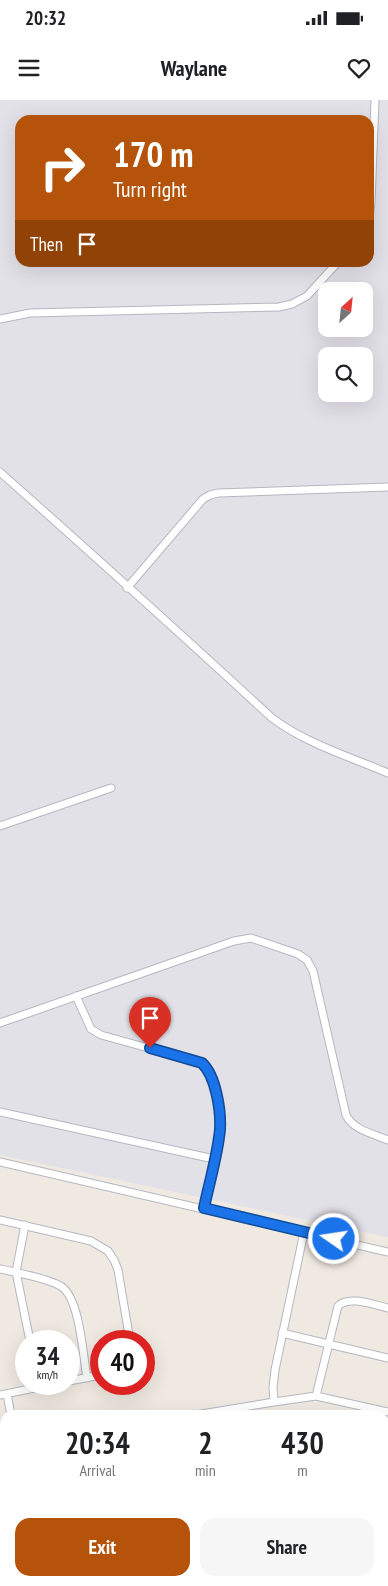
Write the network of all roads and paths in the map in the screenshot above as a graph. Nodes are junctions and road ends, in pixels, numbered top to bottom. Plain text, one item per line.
1 (375, 100) edge
2 (374, 126) edge
3 (333, 267) edge
4 (0, 318) edge
5 (0, 472) edge
6 (388, 487) edge
7 (127, 588) junction
8 (388, 773) edge
9 (111, 788) dead end
10 (0, 826) edge
11 (76, 996) junction
12 (0, 1023) edge
13 (0, 1112) edge
14 (388, 1140) edge
15 (214, 1159) junction
16 (0, 1162) edge
17 (204, 1208) junction
18 (0, 1220) edge
19 (25, 1225) junction
20 (304, 1232) junction
21 (388, 1252) edge
22 (0, 1269) edge
23 (16, 1272) junction
24 (388, 1308) edge
25 (28, 1330) edge
26 (128, 1330) edge
27 (282, 1333) junction
28 (328, 1345) junction
29 (388, 1358) edge
30 (90, 1377) edge
31 (87, 1378) junction
32 (80, 1379) edge
33 (3, 1395) edge
34 (316, 1396) junction
35 (274, 1402) junction
36 (9, 1410) edge
37 (225, 1410) edge
38 (379, 1410) edge

1 - 2 street
3 - 4 street
5 - 7 street
6 - 7 street
7 - 8 street
9 - 10 street
11 - 12 street
11 - 14 street
11 - 15 street
13 - 15 street
15 - 17 street
16 - 17 street
17 - 20 street
18 - 19 street
19 - 23 street
19 - 26 street
20 - 21 street
20 - 27 street
22 - 23 street
23 - 25 street
23 - 31 street
24 - 28 street
27 - 28 street
27 - 35 street
28 - 29 street
28 - 34 street
30 - 31 street
31 - 32 street
33 - 36 street
34 - 35 street
34 - 38 street
35 - 37 street

